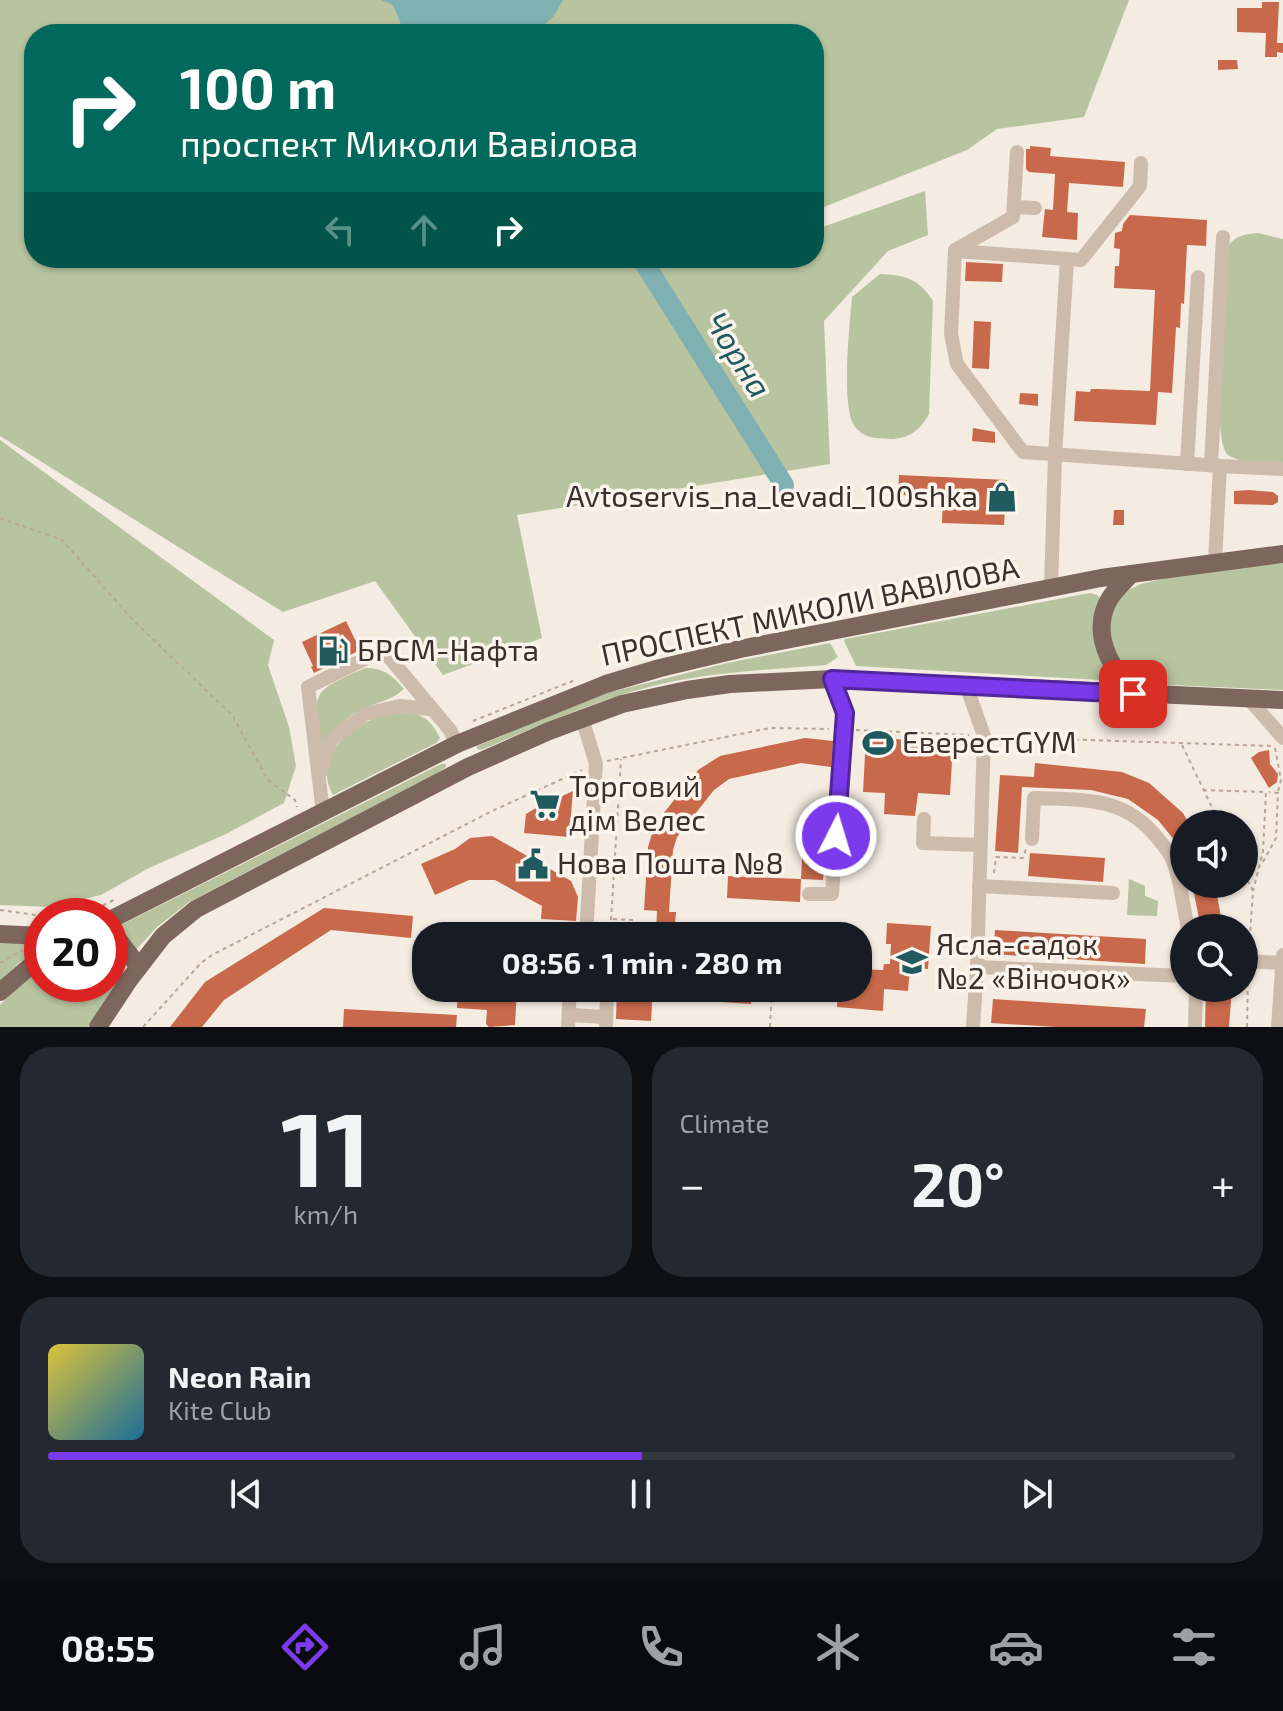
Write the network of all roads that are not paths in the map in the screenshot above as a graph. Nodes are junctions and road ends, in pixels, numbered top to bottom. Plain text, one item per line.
1 (1017, 152) dead end
2 (1141, 163) dead end
3 (1014, 207) junction
4 (1035, 208) dead end
5 (1223, 237) dead end
6 (955, 251) junction
7 (1067, 259) junction
8 (1198, 277) dead end
9 (1055, 456) junction
10 (1187, 464) junction
11 (1216, 466) junction
12 (1283, 469) edge
13 (1283, 554) edge
14 (1215, 562) junction
15 (1131, 574) junction
16 (1051, 588) junction
17 (832, 679) junction
18 (966, 685) junction
19 (1133, 694) junction
20 (1248, 698) junction
21 (1283, 700) edge
22 (430, 709) junction
23 (582, 718) junction
24 (1279, 742) edge
25 (457, 744) junction
26 (468, 767) junction
27 (319, 776) junction
28 (323, 813) junction
29 (924, 819) dead end
30 (1032, 839) road end
31 (980, 845) junction
32 (986, 886) junction
33 (1113, 893) dead end
34 (809, 894) dead end
35 (128, 911) edge
36 (1185, 914) edge
37 (587, 922) edge
38 (0, 934) edge
39 (24, 942) edge
40 (128, 952) edge
41 (1283, 955) edge
42 (1258, 962) edge
43 (24, 963) edge
44 (1283, 963) edge
45 (139, 967) junction
46 (977, 967) junction
47 (1170, 975) edge
48 (0, 992) edge
49 (607, 1002) edge
50 (1196, 1002) edge
51 (569, 1021) edge
52 (606, 1022) edge
53 (98, 1027) edge
54 (973, 1027) edge
55 (1195, 1027) edge
56 (1278, 1027) edge

1 - 3 street
2 - 7 street
3 - 4 street
3 - 6 street
5 - 11 street
6 - 7 street
6 - 9 street
7 - 9 street
8 - 10 street
9 - 10 street
9 - 16 street
10 - 11 street
11 - 12 street
11 - 14 street
13 - 14 main road, ПРОСПЕКТ МИКОЛИ ВАВІЛОВА
14 - 15 main road, ПРОСПЕКТ МИКОЛИ ВАВІЛОВА
15 - 16 main road, ПРОСПЕКТ МИКОЛИ ВАВІЛОВА
15 - 19 main road
16 - 25 main road, ПРОСПЕКТ МИКОЛИ ВАВІЛОВА
17 - 18 main road, ПРОСПЕКТ МИКОЛИ ВАВІЛОВА
17 - 23 main road, ПРОСПЕКТ МИКОЛИ ВАВІЛОВА
17 - 34 street
18 - 19 main road, ПРОСПЕКТ МИКОЛИ ВАВІЛОВА
18 - 31 street
19 - 20 main road, ПРОСПЕКТ МИКОЛИ ВАВІЛОВА
20 - 21 main road, ПРОСПЕКТ МИКОЛИ ВАВІЛОВА
20 - 24 street
22 - 25 street
22 - 27 street
22 - 27 street
23 - 26 main road, ПРОСПЕКТ МИКОЛИ ВАВІЛОВА
23 - 37 street
25 - 26 main road
25 - 28 main road, ПРОСПЕКТ МИКОЛИ ВАВІЛОВА
26 - 45 main road, ПРОСПЕКТ МИКОЛИ ВАВІЛОВА
27 - 28 street
28 - 35 main road, ПРОСПЕКТ МИКОЛИ ВАВІЛОВА
29 - 31 street
30 - 36 street
31 - 32 street
32 - 33 street
32 - 46 street
38 - 39 main road
40 - 45 main road
41 - 44 street
42 - 44 street
43 - 48 main road
44 - 56 street
45 - 53 main road, ПРОСПЕКТ МИКОЛИ ВАВІЛОВА
46 - 47 street
46 - 54 street
49 - 52 street
50 - 55 street
51 - 52 street

